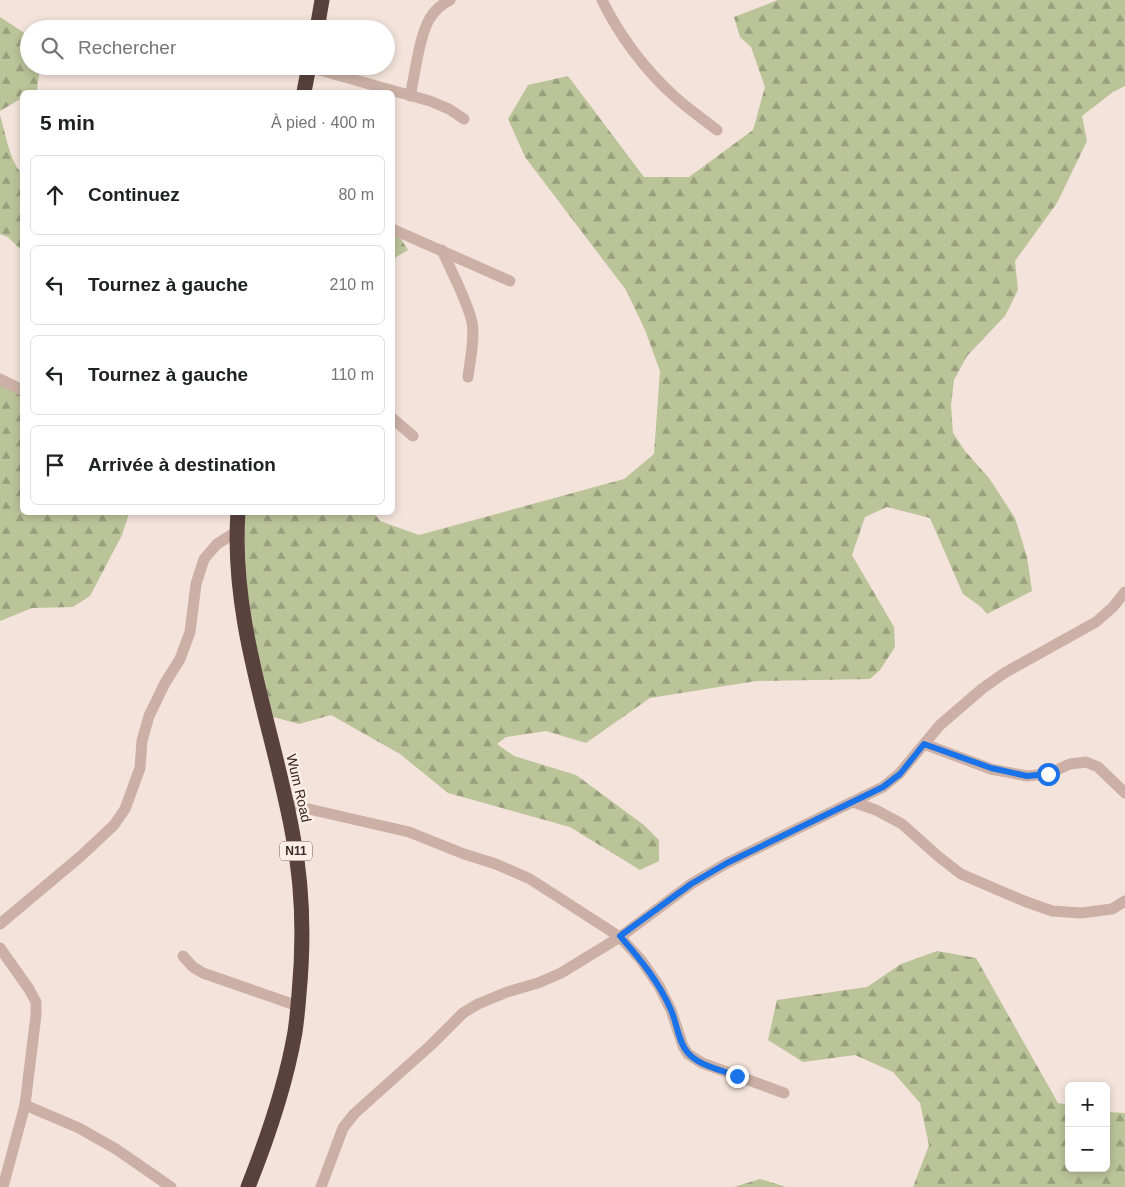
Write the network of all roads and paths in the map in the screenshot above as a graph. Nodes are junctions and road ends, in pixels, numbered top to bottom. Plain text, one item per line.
1 (322, 0) edge
2 (450, 0) edge
3 (602, 0) edge
4 (319, 20) edge
5 (307, 75) edge
6 (337, 75) edge
7 (304, 90) edge
8 (389, 90) edge
9 (395, 92) edge
10 (410, 96) junction
11 (464, 119) dead end
12 (717, 130) dead end
13 (395, 230) edge
14 (442, 250) junction
15 (510, 282) dead end
16 (468, 376) dead end
17 (0, 379) edge
18 (20, 389) edge
19 (395, 421) edge
20 (413, 436) dead end
21 (238, 515) edge
22 (236, 532) junction
23 (1125, 592) edge
24 (924, 744) junction
25 (1125, 793) edge
26 (854, 802) junction
27 (287, 804) junction
28 (1125, 901) edge
29 (0, 924) edge
30 (620, 936) junction
31 (0, 948) edge
32 (183, 956) dead end
33 (298, 1006) junction
34 (784, 1093) dead end
35 (25, 1105) junction
36 (3, 1187) edge
37 (171, 1187) edge
38 (248, 1187) edge
39 (321, 1187) edge

1 - 4 highway
2 - 10 street
3 - 12 street
5 - 7 highway
6 - 8 street
9 - 10 street
10 - 11 street
13 - 14 street
14 - 15 street
14 - 16 street
17 - 18 street
19 - 20 street
21 - 22 highway, Wum Road / N11
22 - 27 highway, Wum Road / N11
22 - 29 street
23 - 24 street
24 - 25 street
24 - 26 street
26 - 28 street
26 - 30 street
27 - 30 street
27 - 33 highway, Wum Road / N11
30 - 34 street
30 - 39 street
31 - 35 street
32 - 33 street
33 - 38 highway, Wum Road / N11
35 - 36 street
35 - 37 street

